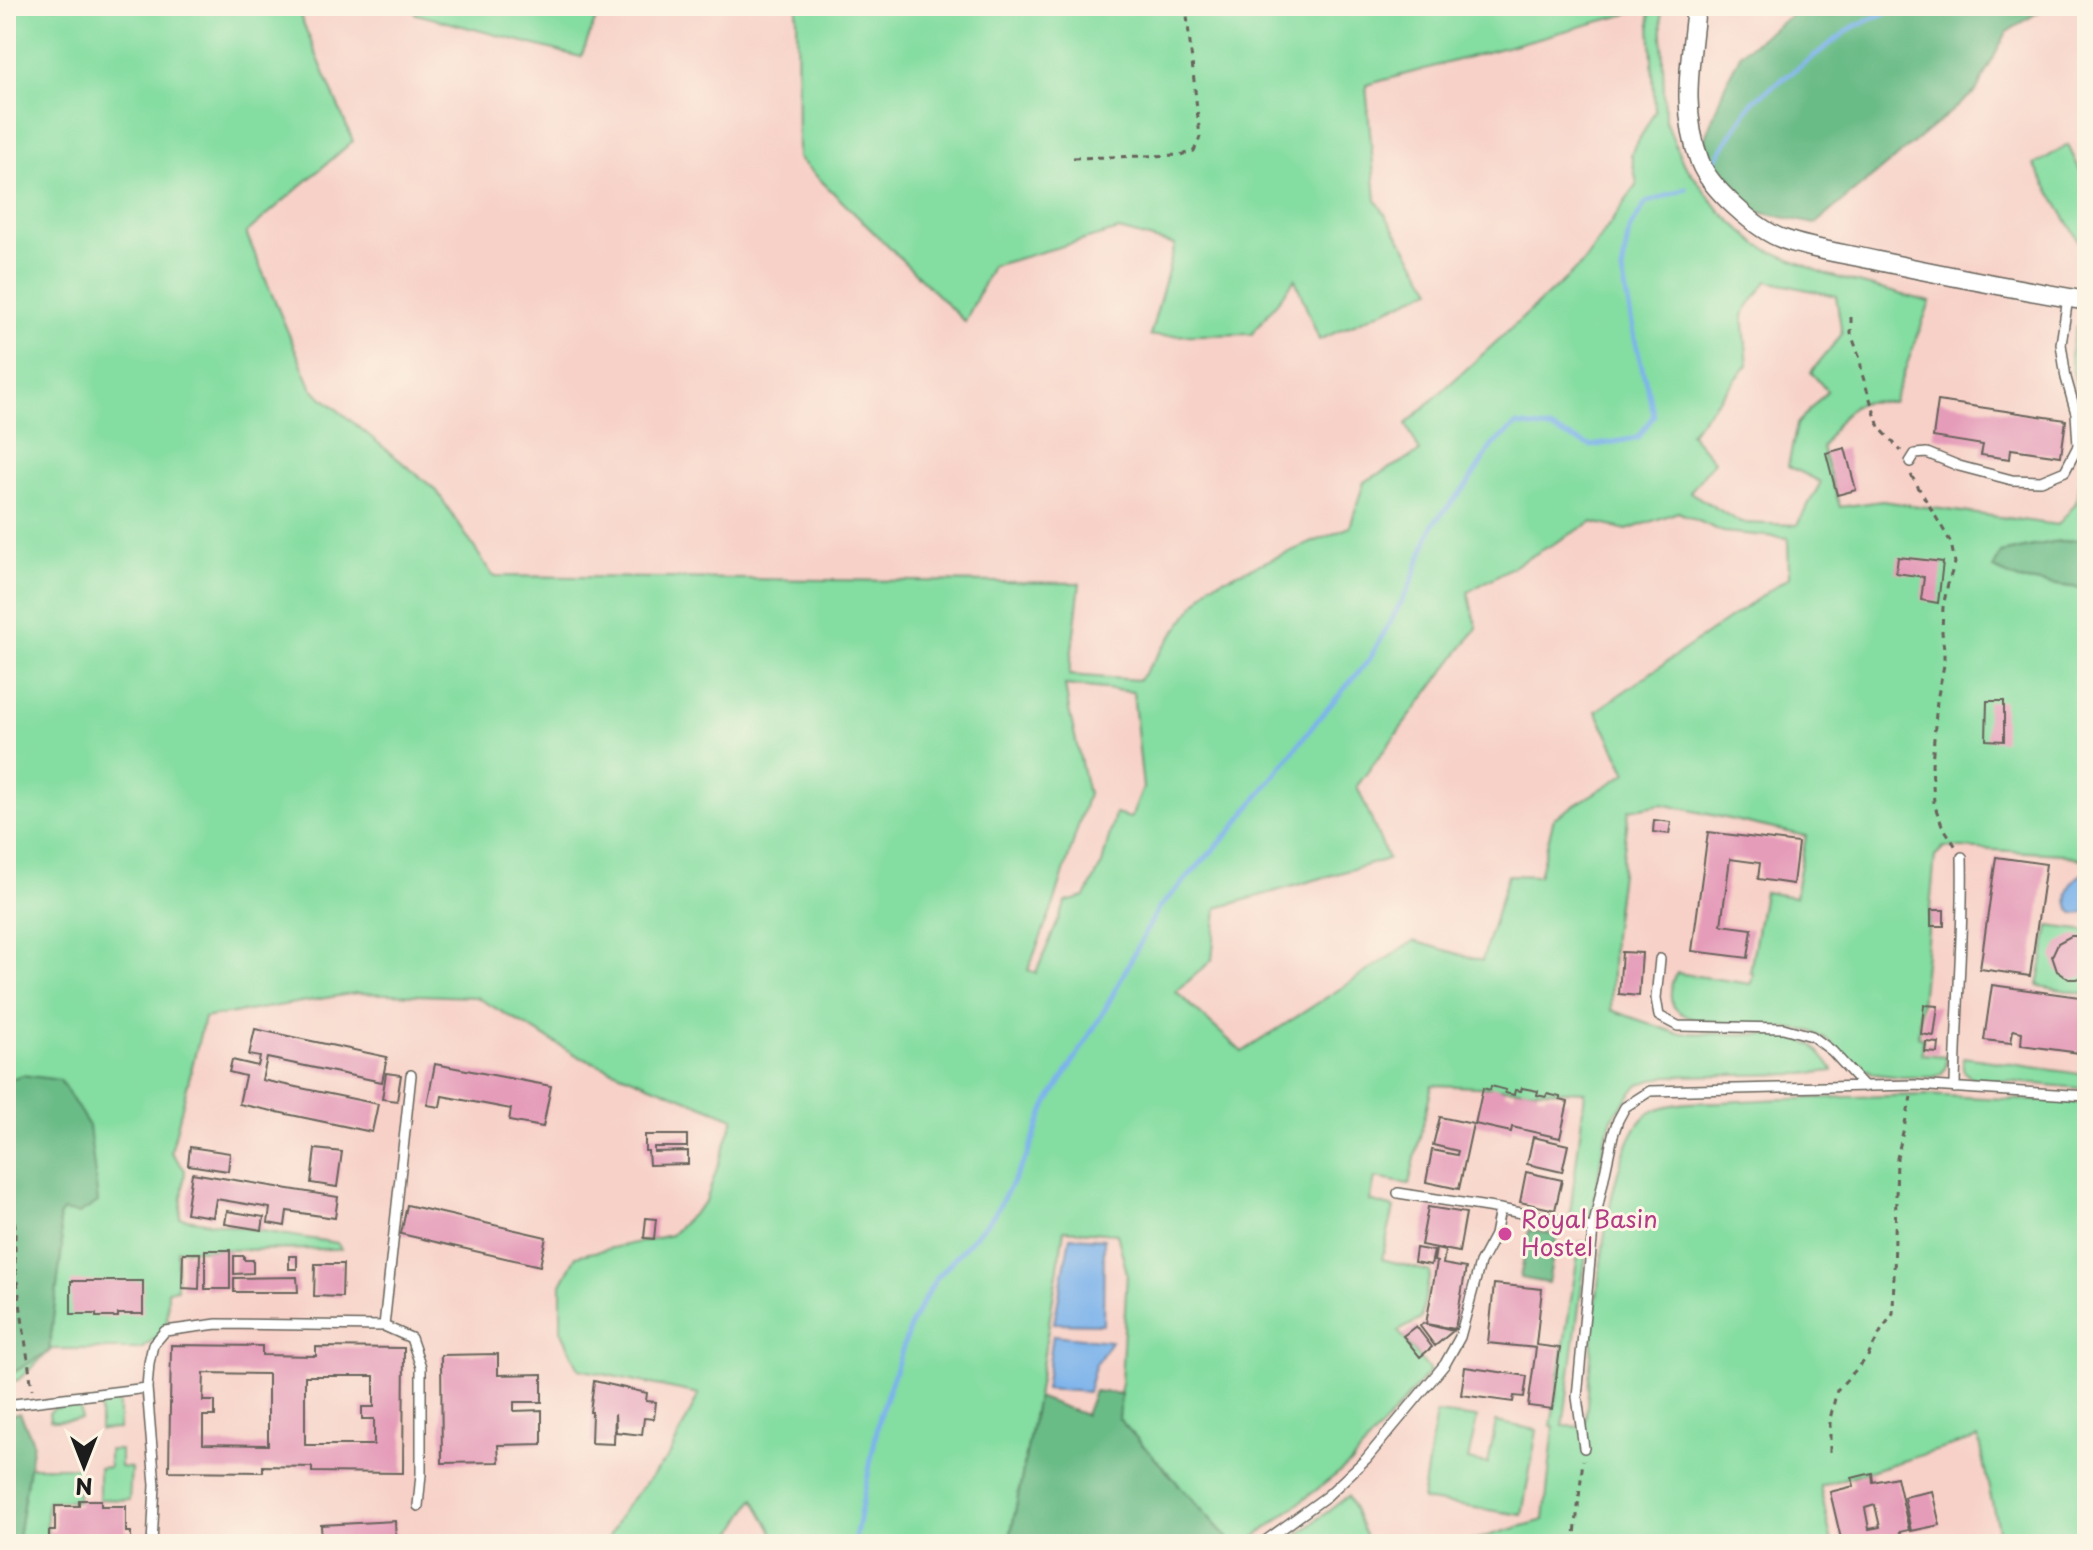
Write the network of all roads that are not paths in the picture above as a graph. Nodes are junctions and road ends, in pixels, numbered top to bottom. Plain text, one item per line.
1 (1696, 6) edge
2 (2078, 300) edge
3 (1910, 462) road end
4 (1962, 857) road end
5 (1660, 959) dead end
6 (411, 1075) dead end
7 (1865, 1087) junction
8 (1955, 1088) junction
9 (2087, 1096) edge
10 (1398, 1193) dead end
11 (1500, 1209) junction
12 (1593, 1229) junction
13 (384, 1326) junction
14 (147, 1388) junction
15 (6, 1405) edge
16 (1584, 1448) road end
17 (418, 1506) dead end
18 (152, 1544) edge
19 (1261, 1544) edge

1 - 2 street
2 - 3 lane
4 - 8 lane
5 - 7 lane
6 - 13 lane
7 - 8 lane
7 - 12 lane
8 - 9 lane
10 - 11 lane
11 - 12 lane
11 - 19 lane
12 - 16 lane
13 - 14 lane
13 - 17 lane
14 - 15 lane
14 - 18 lane

